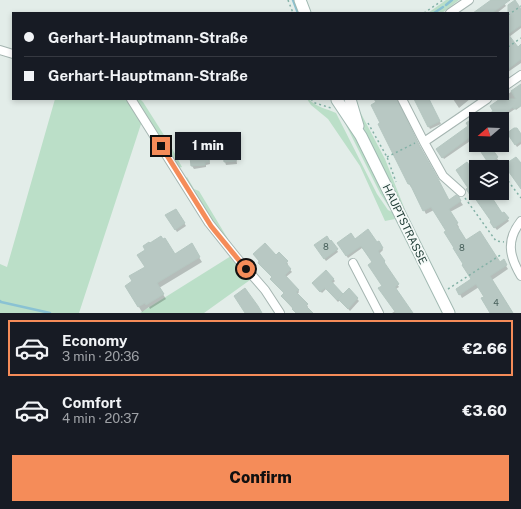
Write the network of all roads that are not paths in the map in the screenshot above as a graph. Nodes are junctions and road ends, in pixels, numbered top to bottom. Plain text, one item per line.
1 (300, 0) edge
2 (469, 0) edge
3 (305, 12) edge
4 (451, 12) edge
5 (0, 50) edge
6 (12, 54) edge
7 (521, 74) edge
8 (509, 83) edge
9 (132, 100) edge
10 (336, 100) edge
11 (350, 100) edge
12 (402, 100) edge
13 (485, 100) edge
14 (361, 136) junction
15 (423, 141) junction
16 (461, 192) road end
17 (521, 221) edge
18 (353, 263) dead end
19 (521, 276) edge
20 (280, 313) edge
21 (379, 313) edge
22 (449, 313) edge

1 - 3 main road
2 - 4 street
5 - 6 street
7 - 8 street
9 - 20 street
10 - 14 main road, HAUPTSTRASSE
11 - 14 main road, HAUPTSTRASSE
12 - 15 street
13 - 15 street
14 - 22 main road, HAUPTSTRASSE
15 - 16 street
17 - 19 street
18 - 21 street

